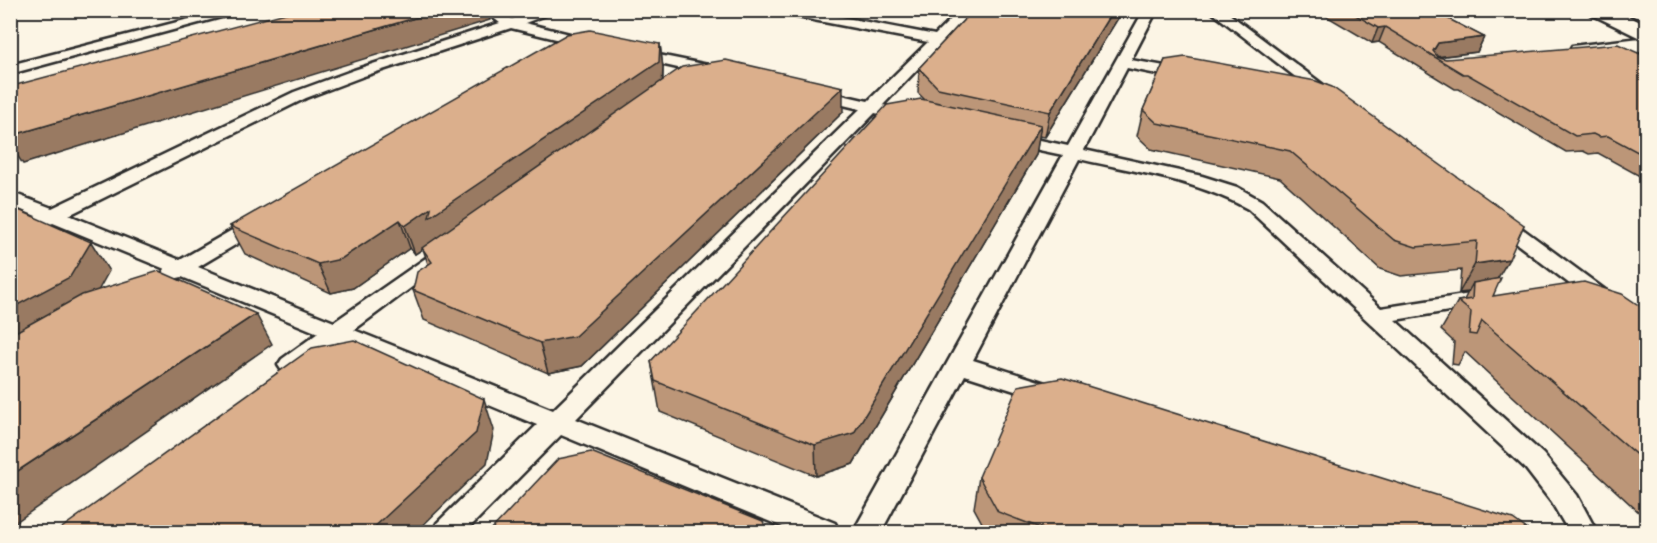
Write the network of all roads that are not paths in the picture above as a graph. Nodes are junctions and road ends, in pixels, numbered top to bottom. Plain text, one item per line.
1 (241, 10) edge
2 (489, 10) edge
3 (553, 10) edge
4 (782, 10) edge
5 (968, 10) edge
6 (1151, 10) edge
7 (1215, 10) edge
8 (1598, 10) edge
9 (511, 24) junction
10 (1647, 33) edge
11 (575, 40) junction
12 (939, 40) junction
13 (1647, 44) edge
14 (554, 52) edge
15 (1555, 53) edge
16 (1123, 63) junction
17 (702, 69) junction
18 (10, 70) edge
19 (736, 76) edge
20 (1203, 78) edge
21 (683, 83) edge
22 (803, 92) edge
23 (1306, 98) edge
24 (871, 107) junction
25 (927, 120) edge
26 (995, 135) edge
27 (1074, 153) junction
28 (10, 198) edge
29 (1485, 211) edge
30 (274, 214) edge
31 (53, 215) junction
32 (10, 236) edge
33 (461, 242) edge
34 (171, 274) junction
35 (1581, 283) junction
36 (1559, 286) edge
37 (1502, 296) edge
38 (1377, 316) junction
39 (1647, 331) edge
40 (335, 332) junction
41 (958, 364) junction
42 (268, 380) edge
43 (1071, 400) edge
44 (555, 423) junction
45 (447, 532) edge
46 (825, 532) edge
47 (867, 532) edge
48 (1583, 532) edge

1 - 18 lane
2 - 9 lane
3 - 9 lane
4 - 12 lane
5 - 12 lane
6 - 16 lane
7 - 23 lane
8 - 10 street
9 - 11 lane
9 - 31 lane
11 - 14 lane
11 - 17 lane
12 - 24 lane
13 - 15 street
16 - 20 lane
16 - 27 lane
17 - 19 lane
17 - 21 lane
22 - 24 lane
24 - 25 lane
24 - 44 lane
26 - 27 lane
27 - 38 lane
27 - 41 lane
28 - 31 lane
29 - 35 lane
30 - 34 lane
31 - 32 lane
31 - 34 lane
33 - 40 lane
34 - 40 lane
35 - 36 lane
35 - 39 lane
37 - 38 lane
38 - 48 lane
40 - 42 lane
40 - 44 lane
41 - 43 lane
41 - 47 lane
44 - 45 lane
44 - 46 lane

